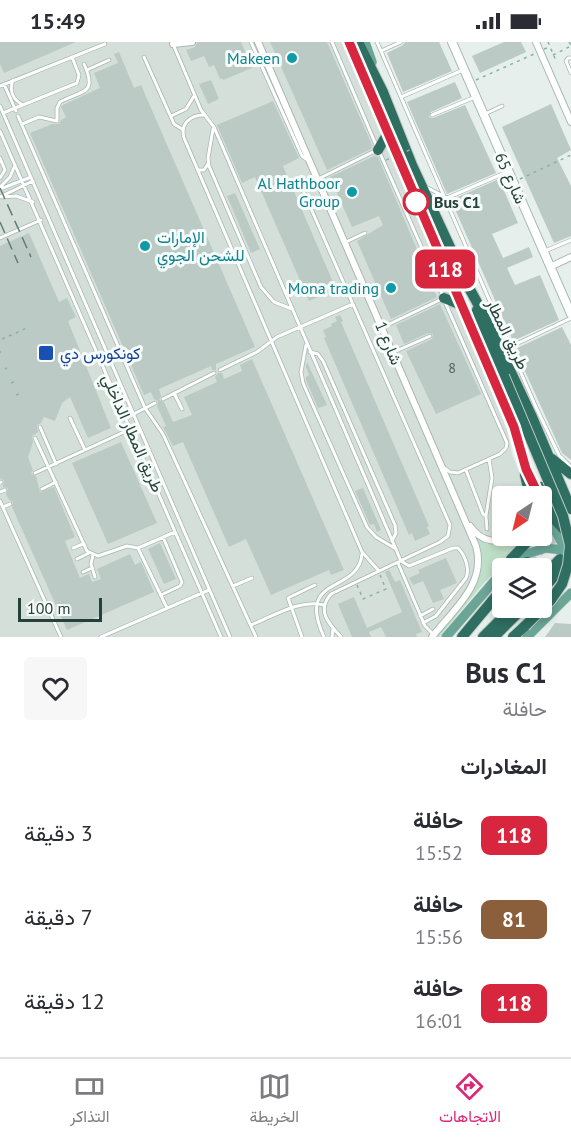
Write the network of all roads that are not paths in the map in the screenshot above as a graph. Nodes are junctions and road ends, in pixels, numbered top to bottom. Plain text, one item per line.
1 (192, 42) edge
2 (251, 42) edge
3 (258, 42) edge
4 (332, 42) edge
5 (348, 42) edge
6 (358, 42) edge
7 (365, 42) edge
8 (377, 42) edge
9 (401, 42) edge
10 (452, 42) edge
11 (536, 42) edge
12 (172, 43) edge
13 (105, 44) dead end
14 (381, 51) junction
15 (80, 54) junction
16 (72, 57) junction
17 (144, 57) dead end
18 (571, 58) edge
19 (82, 59) dead end
20 (109, 60) dead end
21 (84, 64) dead end
22 (267, 69) junction
23 (87, 70) junction
24 (464, 70) junction
25 (571, 73) edge
26 (375, 76) junction
27 (13, 80) junction
28 (2, 85) edge
29 (194, 94) junction
30 (401, 97) junction
31 (476, 97) junction
32 (23, 105) junction
33 (0, 106) edge
34 (502, 106) dead end
35 (568, 106) edge
36 (15, 110) junction
37 (3, 113) junction
38 (483, 114) junction
39 (204, 115) junction
40 (432, 115) dead end
41 (18, 116) dead end
42 (171, 116) junction
43 (571, 122) edge
44 (22, 124) junction
45 (214, 127) junction
46 (182, 129) junction
47 (0, 131) edge
48 (388, 134) junction
49 (378, 150) junction
50 (0, 158) edge
51 (16, 163) junction
52 (208, 164) junction
53 (197, 170) junction
54 (509, 171) junction
55 (0, 178) edge
56 (32, 179) junction
57 (298, 179) dead end
58 (318, 179) junction
59 (24, 182) junction
60 (421, 185) junction
61 (0, 188) edge
62 (0, 197) edge
63 (445, 198) junction
64 (33, 202) junction
65 (41, 220) junction
66 (365, 232) dead end
67 (0, 238) edge
68 (571, 240) edge
69 (346, 242) junction
70 (544, 252) junction
71 (571, 257) edge
72 (550, 267) junction
73 (444, 298) junction
74 (475, 300) junction
75 (353, 304) junction
76 (461, 305) junction
77 (292, 309) junction
78 (571, 316) edge
79 (300, 327) junction
80 (383, 327) junction
81 (430, 336) dead end
82 (272, 340) junction
83 (307, 343) junction
84 (510, 347) junction
85 (310, 352) junction
86 (394, 352) junction
87 (220, 370) dead end
88 (214, 373) dead end
89 (174, 393) junction
90 (163, 399) dead end
91 (155, 403) dead end
92 (535, 405) junction
93 (145, 408) junction
94 (182, 409) dead end
95 (132, 415) junction
96 (532, 417) junction
97 (70, 418) dead end
98 (126, 418) junction
99 (138, 426) junction
100 (40, 427) dead end
101 (514, 427) junction
102 (131, 429) junction
103 (35, 438) dead end
104 (85, 450) junction
105 (547, 454) junction
106 (489, 459) junction
107 (56, 464) junction
108 (442, 466) junction
109 (49, 467) junction
110 (571, 467) edge
111 (526, 469) junction
112 (466, 470) junction
113 (35, 473) dead end
114 (571, 474) edge
115 (56, 482) junction
116 (527, 486) edge
117 (534, 486) edge
118 (42, 489) dead end
119 (5, 490) dead end
120 (0, 492) edge
121 (0, 501) edge
122 (10, 504) dead end
123 (3, 507) junction
124 (571, 509) edge
125 (486, 516) junction
126 (464, 517) junction
127 (571, 518) edge
128 (552, 520) edge
129 (554, 523) junction
130 (487, 529) dead end
131 (176, 532) junction
132 (163, 537) junction
133 (571, 537) edge
134 (392, 541) junction
135 (492, 541) edge
136 (83, 544) junction
137 (523, 546) edge
138 (73, 548) dead end
139 (138, 548) junction
140 (551, 548) junction
141 (396, 549) junction
142 (362, 552) junction
143 (91, 554) junction
144 (512, 558) edge
145 (527, 558) edge
146 (567, 558) edge
147 (77, 559) dead end
148 (399, 562) junction
149 (92, 568) junction
150 (552, 570) edge
151 (379, 571) junction
152 (83, 572) dead end
153 (95, 577) dead end
154 (552, 577) edge
155 (252, 578) dead end
156 (492, 584) edge
157 (315, 585) dead end
158 (233, 586) junction
159 (209, 590) junction
160 (202, 593) junction
161 (571, 593) edge
162 (161, 595) junction
163 (492, 601) edge
164 (318, 604) junction
165 (571, 604) edge
166 (324, 605) junction
167 (167, 608) junction
168 (291, 609) junction
169 (433, 609) dead end
170 (420, 616) junction
171 (502, 618) edge
172 (513, 618) edge
173 (545, 620) junction
174 (423, 623) junction
175 (251, 625) junction
176 (333, 628) junction
177 (526, 632) edge
178 (433, 636) edge
179 (61, 637) edge
180 (101, 637) edge
181 (221, 637) edge
182 (230, 637) edge
183 (256, 637) edge
184 (302, 637) edge
185 (324, 637) edge
186 (332, 637) edge
187 (340, 637) edge
188 (446, 637) edge
189 (462, 637) edge
190 (483, 637) edge
191 (494, 637) edge
192 (513, 637) edge

1 - 12 street
2 - 22 lane
3 - 22 street, شارع 1
4 - 49 lane
5 - 48 highway, طريق المطار
6 - 26 highway, طريق المطار
7 - 26 main road
8 - 14 lane
9 - 14 lane
10 - 24 street, شارع 65
11 - 35 street
12 - 29 lane
13 - 15 lane
14 - 30 lane
15 - 16 lane
15 - 19 lane
16 - 27 lane
16 - 32 lane
17 - 42 lane
18 - 25 lane
20 - 23 lane
21 - 23 lane
22 - 58 street, شارع 1
23 - 44 lane
24 - 30 lane
24 - 31 street, شارع 65
26 - 60 highway, طريق المطار
27 - 28 lane
27 - 32 lane
28 - 36 lane
29 - 39 lane
29 - 42 lane
30 - 63 lane
31 - 38 street, شارع 65
31 - 40 lane
32 - 36 lane
33 - 37 lane
34 - 38 lane
35 - 43 street
36 - 37 lane
37 - 56 lane
38 - 54 street, شارع 65
39 - 45 lane
39 - 46 lane
41 - 44 lane
42 - 46 lane
44 - 93 lane
45 - 52 lane
45 - 77 lane
46 - 53 lane
47 - 51 lane, طريق المطار الداخلي
48 - 49 highway
48 - 76 highway, طريق المطار
49 - 58 lane
49 - 73 lane
50 - 55 lane
51 - 59 lane, طريق المطار الداخلي
51 - 61 lane
52 - 53 lane
52 - 77 lane
53 - 82 lane
54 - 63 lane
54 - 70 street, شارع 65
56 - 59 lane
56 - 95 lane
57 - 75 lane
58 - 69 street, شارع 1
59 - 61 lane
59 - 62 lane
59 - 64 lane, طريق المطار الداخلي
60 - 63 lane
60 - 74 highway, طريق المطار
62 - 64 lane
63 - 84 lane
64 - 65 lane, طريق المطار الداخلي
65 - 67 lane
65 - 98 lane, طريق المطار الداخلي
66 - 69 lane
68 - 70 lane
69 - 80 street, شارع 1
70 - 72 street, شارع 65
71 - 72 street
72 - 78 street, شارع 65
73 - 76 highway
73 - 80 lane
73 - 106 lane
74 - 96 highway, طريق المطار
74 - 177 highway, bridge
75 - 79 lane
75 - 148 lane
76 - 101 highway, طريق المطار
77 - 79 lane
78 - 84 lane
79 - 82 lane
79 - 83 lane
80 - 86 street, شارع 1
81 - 86 lane
82 - 87 lane
82 - 142 lane
83 - 85 lane
83 - 141 lane
84 - 92 lane
85 - 134 lane
85 - 134 lane
86 - 108 street, شارع 1
88 - 89 lane
89 - 90 lane
89 - 94 lane
91 - 93 lane
92 - 96 highway
92 - 110 lane
93 - 95 lane
93 - 158 lane
95 - 98 lane
95 - 99 lane
96 - 105 highway, طريق المطار
97 - 104 lane
98 - 102 lane, طريق المطار الداخلي
99 - 102 lane
99 - 159 lane
100 - 107 lane
101 - 111 highway, طريق المطار
101 - 129 highway
102 - 104 lane
102 - 131 lane, طريق المطار الداخلي
103 - 109 lane
104 - 107 lane
105 - 114 highway
105 - 124 highway, طريق المطار
106 - 112 lane
106 - 125 lane
107 - 109 lane
108 - 112 lane
108 - 126 street, شارع 1
109 - 113 lane
109 - 115 lane
111 - 116 highway
111 - 117 highway, طريق المطار
112 - 125 lane
115 - 118 lane
115 - 136 lane
119 - 120 lane
121 - 123 lane
122 - 123 lane
123 - 179 lane
124 - 129 main road
125 - 130 lane
126 - 135 street
126 - 178 street, شارع 1
127 - 129 highway
128 - 129 highway
129 - 133 highway
129 - 146 main road
131 - 132 lane
131 - 160 lane, طريق المطار الداخلي
132 - 139 lane
132 - 162 lane
134 - 141 lane
136 - 138 lane
136 - 143 lane
137 - 144 highway
139 - 143 lane
139 - 162 lane
140 - 145 main road
140 - 146 main road
140 - 146 main road
141 - 148 lane
142 - 151 lane
142 - 164 lane
143 - 147 lane
143 - 149 lane
146 - 150 highway
146 - 154 highway
148 - 151 lane
148 - 170 lane
148 - 174 lane
149 - 152 lane
149 - 153 lane
151 - 166 lane
155 - 158 lane
156 - 188 main road
157 - 168 lane
158 - 175 lane
159 - 160 lane
159 - 182 lane
160 - 167 lane
160 - 181 lane, طريق المطار الداخلي
161 - 173 main road
162 - 167 lane
163 - 189 highway
164 - 166 lane
164 - 168 lane
164 - 185 lane
165 - 173 main road
166 - 176 lane
167 - 180 lane
168 - 175 lane
168 - 184 lane
169 - 170 lane
170 - 174 lane
171 - 190 highway
172 - 191 highway
173 - 177 main road
174 - 178 lane
175 - 183 lane
176 - 186 lane
176 - 187 lane
177 - 192 highway

